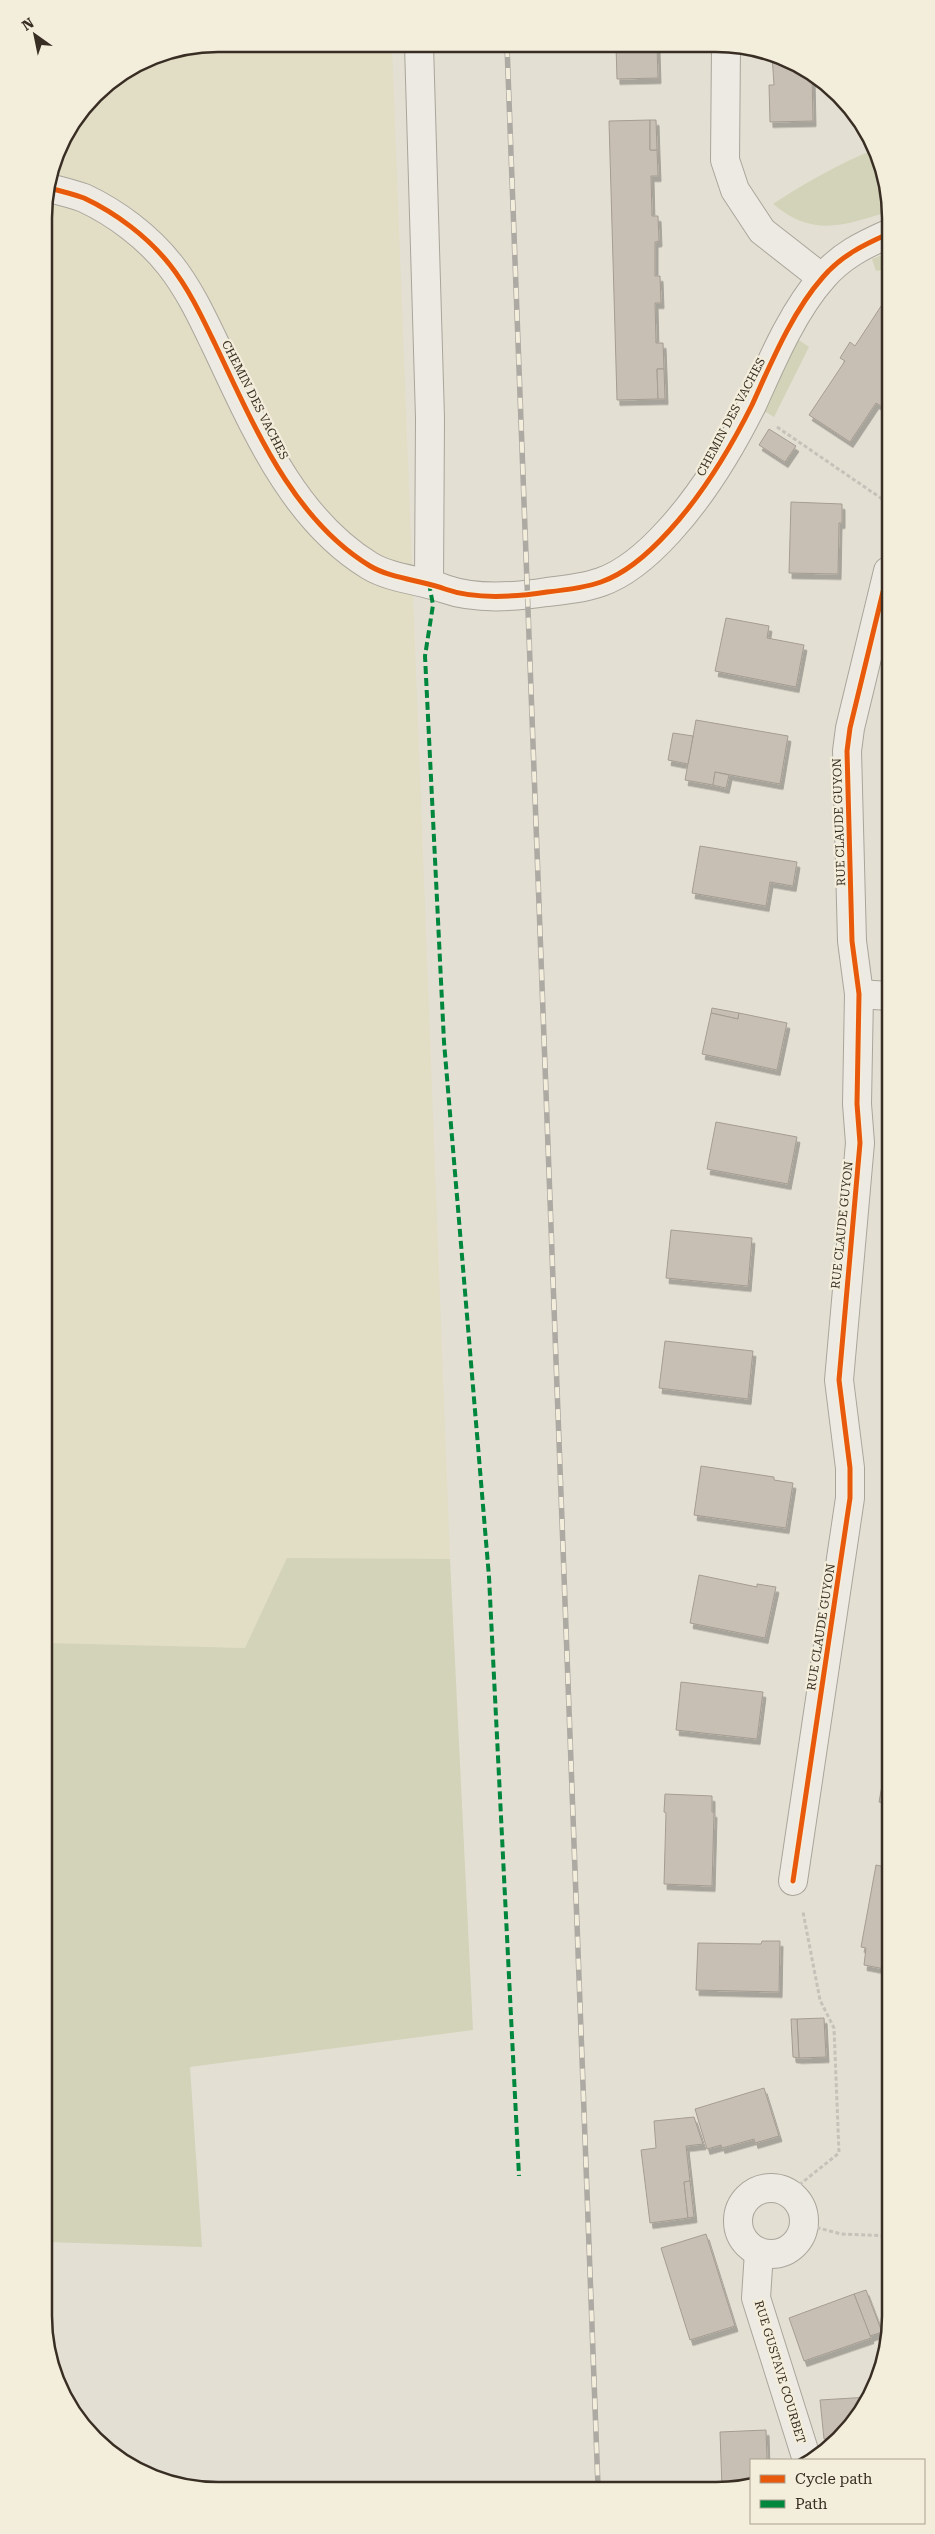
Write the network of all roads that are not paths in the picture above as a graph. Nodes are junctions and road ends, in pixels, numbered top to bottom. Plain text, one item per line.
1 (419, 52) edge
2 (726, 53) edge
3 (55, 190) edge
4 (882, 237) edge
5 (822, 278) junction
6 (430, 583) junction
7 (882, 596) edge
8 (859, 994) junction
9 (882, 996) edge
10 (793, 1881) road end
11 (759, 2252) junction
12 (806, 2455) edge

1 - 6 street
2 - 5 street
3 - 6 street, CHEMIN DES VACHES
4 - 5 street, CHEMIN DES VACHES
5 - 6 street, CHEMIN DES VACHES
7 - 8 street, RUE CLAUDE GUYON
8 - 9 street
8 - 10 street, RUE CLAUDE GUYON
11 - 11 street
11 - 12 street, RUE GUSTAVE COURBET

